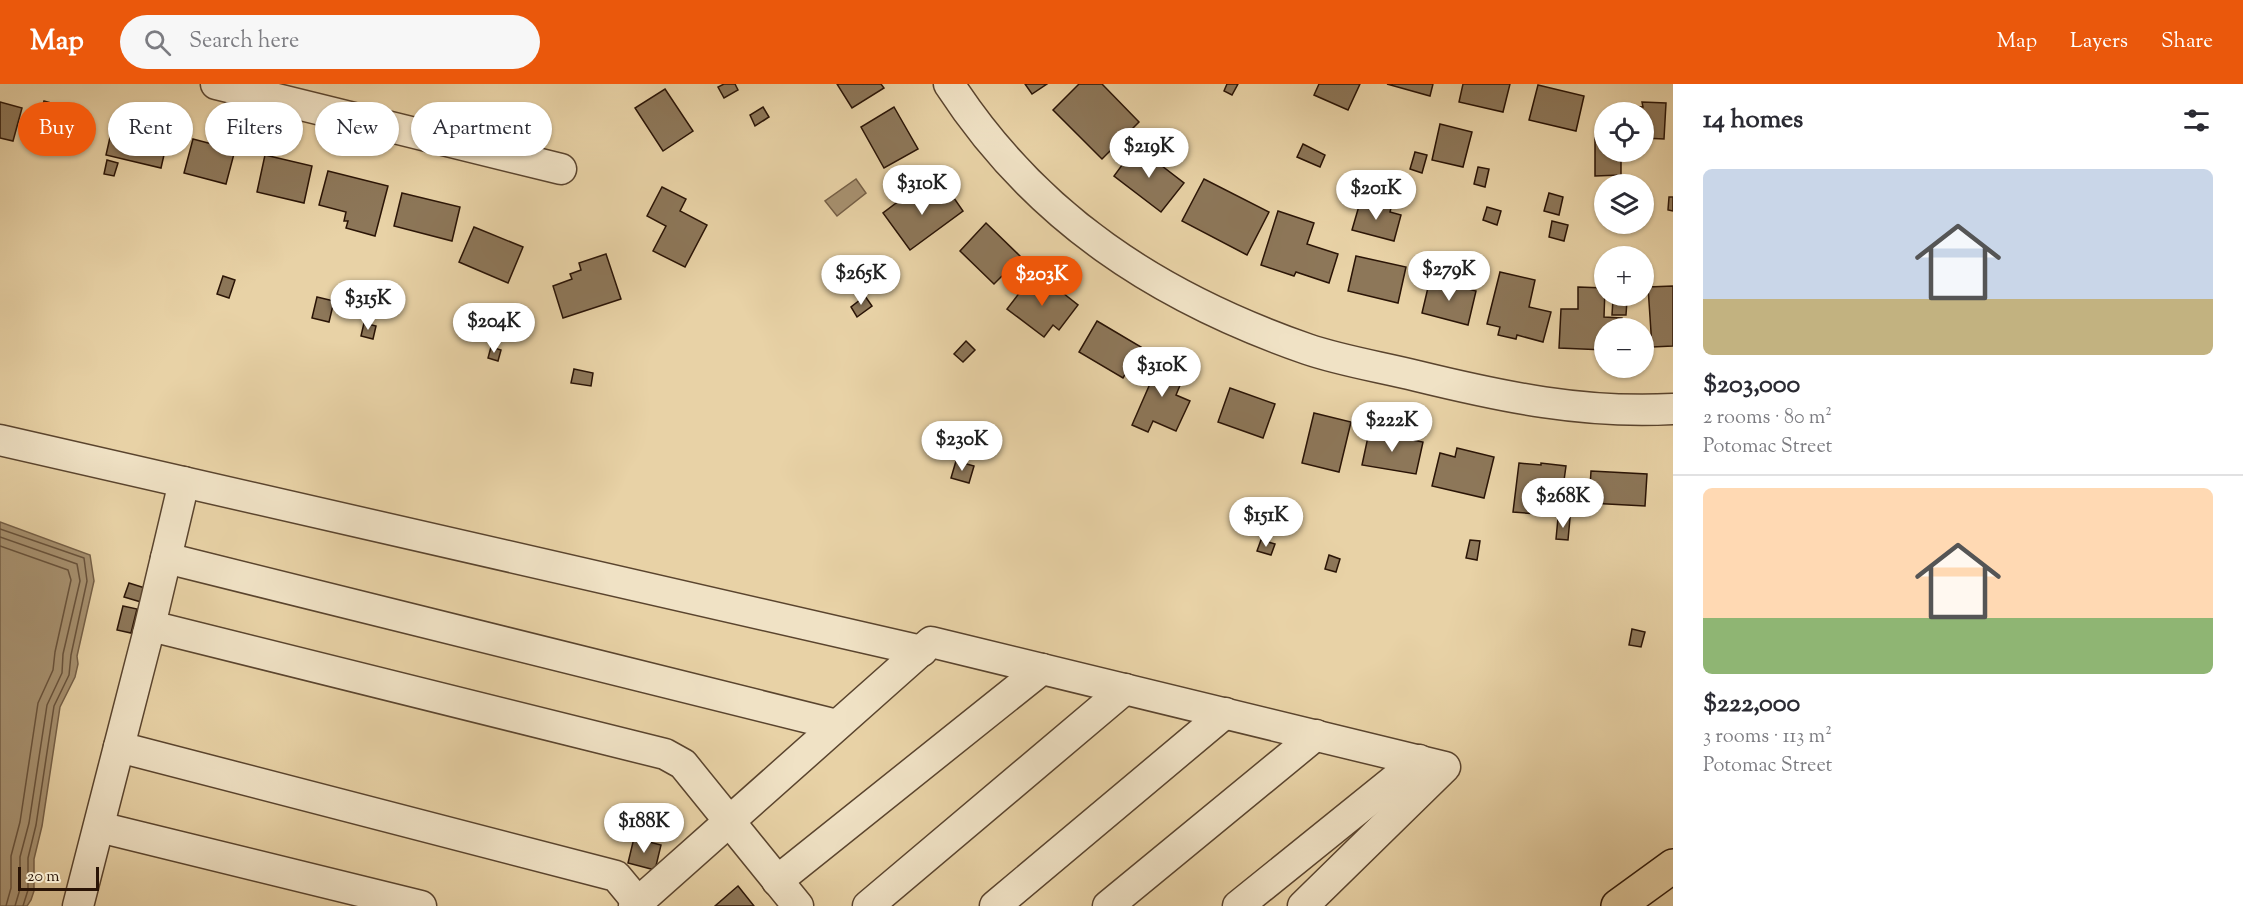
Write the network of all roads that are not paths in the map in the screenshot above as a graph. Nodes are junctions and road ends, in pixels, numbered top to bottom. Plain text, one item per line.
1 (216, 84) edge
2 (949, 84) edge
3 (280, 92) edge
4 (561, 169) dead end
5 (1673, 409) edge
6 (0, 440) edge
7 (184, 482) junction
8 (166, 558) junction
9 (148, 634) junction
10 (922, 651) junction
11 (1042, 669) junction
12 (1125, 689) junction
13 (1225, 713) junction
14 (837, 725) junction
15 (1316, 735) junction
16 (119, 747) junction
17 (1419, 760) junction
18 (728, 822) junction
19 (99, 827) junction
20 (1673, 866) edge
21 (777, 881) junction
22 (638, 905) edge
23 (78, 906) edge
24 (421, 906) edge
25 (798, 906) edge
26 (868, 906) edge
27 (994, 906) edge
28 (1108, 906) edge
29 (1238, 906) edge
30 (1303, 906) edge
31 (1618, 906) edge

1 - 3 street
2 - 5 street
3 - 4 street
6 - 7 street
7 - 8 street
7 - 10 street
8 - 9 street
8 - 14 street
9 - 16 street
9 - 18 street
10 - 11 street
10 - 14 street
11 - 12 street
11 - 21 street
12 - 13 street
12 - 26 street
13 - 15 street
13 - 27 street
14 - 18 street
15 - 17 street
15 - 28 street
16 - 19 street
16 - 22 street
17 - 29 street
17 - 30 street
18 - 21 street
18 - 22 street
19 - 23 street
19 - 24 street
20 - 31 highway
21 - 25 street

